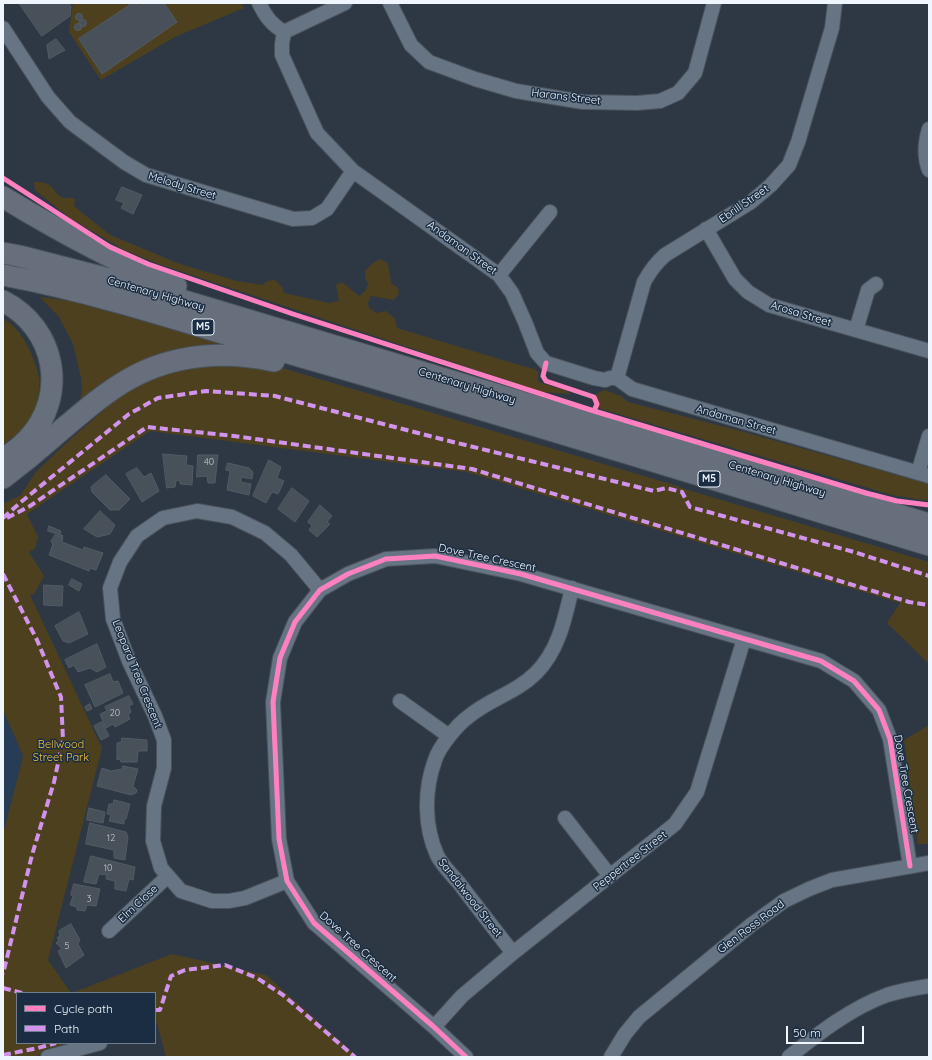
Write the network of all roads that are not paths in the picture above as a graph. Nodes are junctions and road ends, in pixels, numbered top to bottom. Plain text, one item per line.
1 (259, 3) edge
2 (345, 3) edge
3 (390, 3) edge
4 (714, 3) edge
5 (835, 3) edge
6 (3, 28) edge
7 (284, 32) junction
8 (929, 129) edge
9 (353, 170) junction
10 (929, 170) edge
11 (3, 197) edge
12 (550, 212) dead end
13 (706, 229) junction
14 (3, 253) edge
15 (3, 275) edge
16 (499, 275) junction
17 (876, 284) dead end
18 (3, 301) edge
19 (856, 330) junction
20 (288, 332) junction
21 (929, 351) edge
22 (617, 378) junction
23 (402, 385) junction
24 (929, 436) edge
25 (3, 458) edge
26 (923, 475) edge
27 (3, 478) edge
28 (929, 524) edge
29 (929, 544) edge
30 (572, 588) junction
31 (320, 590) junction
32 (744, 639) junction
33 (400, 701) dead end
34 (450, 736) junction
35 (565, 818) dead end
36 (929, 863) edge
37 (910, 866) junction
38 (168, 876) junction
39 (610, 876) junction
40 (287, 881) junction
41 (109, 931) dead end
42 (513, 953) junction
43 (929, 986) edge
44 (434, 1027) junction
45 (96, 1044) edge
46 (48, 1057) edge
47 (466, 1057) edge
48 (611, 1057) edge
49 (789, 1057) edge

1 - 7 street
2 - 7 street
3 - 4 street, Harans Street
5 - 13 street, Ebrill Street
6 - 9 street, Melody Street
7 - 9 street, Andaman Street
8 - 10 street
9 - 16 street, Andaman Street
11 - 20 highway
12 - 16 street
13 - 19 street, Arosa Street
13 - 22 street, Ebrill Street
14 - 20 highway, Centenary Highway / M5
15 - 23 highway, Centenary Highway / M5
16 - 22 street, Andaman Street
17 - 19 street
18 - 25 highway
19 - 21 street, Arosa Street
20 - 28 highway, Centenary Highway / M5
22 - 26 street, Andaman Street
23 - 27 highway
23 - 29 highway, Centenary Highway / M5
24 - 26 street
30 - 31 street, Dove Tree Crescent
30 - 32 street, Dove Tree Crescent
30 - 34 street, Sandalwood Street
31 - 38 street, Leopard Tree Crescent
31 - 40 street, Dove Tree Crescent
32 - 37 street, Dove Tree Crescent
32 - 39 street, Peppertree Street
33 - 34 street
34 - 42 street, Sandalwood Street
35 - 39 street
36 - 37 street, Glen Ross Road
37 - 48 street, Glen Ross Road
38 - 40 street, Leopard Tree Crescent
38 - 41 street, Elm Close
39 - 42 street, Peppertree Street
40 - 44 street, Dove Tree Crescent
42 - 44 street, Peppertree Street
43 - 49 street
44 - 47 street, Dove Tree Crescent
45 - 46 street

